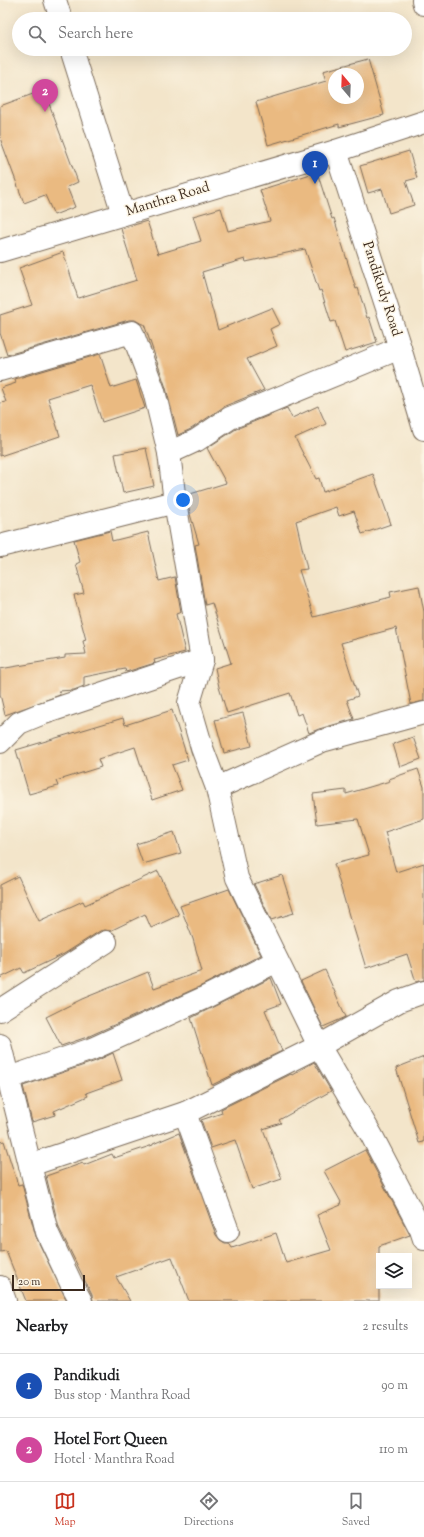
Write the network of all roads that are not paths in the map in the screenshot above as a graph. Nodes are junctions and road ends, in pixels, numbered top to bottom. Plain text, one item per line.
1 (55, 0) edge
2 (423, 0) edge
3 (424, 4) edge
4 (59, 12) edge
5 (73, 56) edge
6 (424, 122) edge
7 (336, 150) junction
8 (123, 214) junction
9 (0, 251) edge
10 (400, 348) junction
11 (0, 370) edge
12 (424, 429) edge
13 (169, 453) junction
14 (174, 502) junction
15 (0, 546) edge
16 (202, 660) junction
17 (424, 713) edge
18 (0, 742) edge
19 (217, 788) junction
20 (106, 942) dead end
21 (277, 961) junction
22 (424, 992) edge
23 (0, 1010) edge
24 (0, 1045) edge
25 (319, 1046) junction
26 (8, 1078) junction
27 (184, 1113) junction
28 (30, 1165) junction
29 (228, 1231) dead end
30 (424, 1239) edge
31 (0, 1287) edge
32 (5, 1301) edge
33 (81, 1301) edge

1 - 4 street
2 - 3 street
5 - 8 street
6 - 7 street, Manthra Road
7 - 8 street, Manthra Road
7 - 10 street, Pandikudy Road
8 - 9 street, Manthra Road
10 - 12 street, Pandikudy Road
10 - 13 street
11 - 13 street
13 - 14 street
14 - 15 street
14 - 16 street
16 - 18 street
16 - 19 street
17 - 19 street
19 - 21 street
20 - 23 street
21 - 25 street
21 - 26 street
22 - 25 street
24 - 26 street
25 - 27 street
25 - 30 street
26 - 28 street
27 - 28 street
27 - 29 street
28 - 33 street
31 - 32 street

